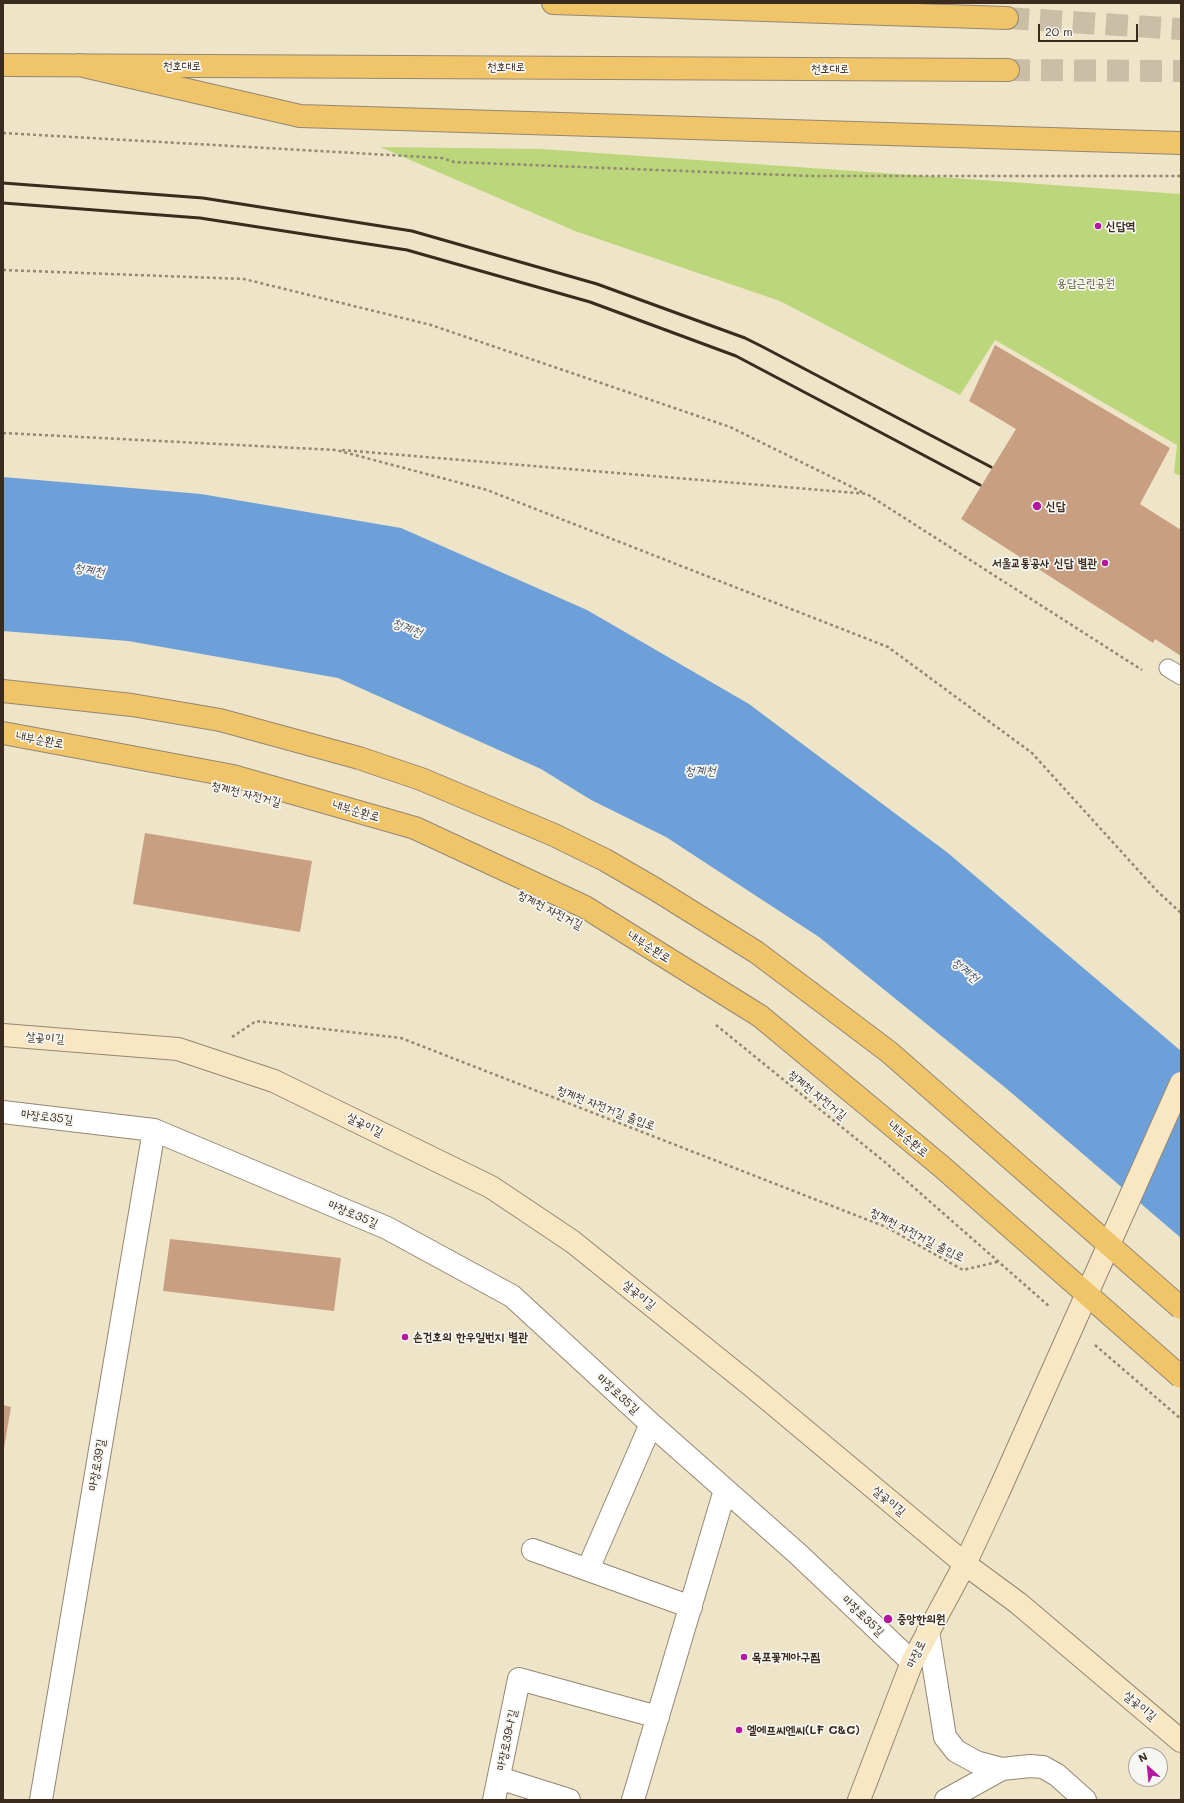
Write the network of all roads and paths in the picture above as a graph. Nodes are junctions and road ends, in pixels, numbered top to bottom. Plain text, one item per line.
1 (553, 3) edge
2 (1007, 18) tunnel mouth
3 (3, 65) edge
4 (79, 65) junction
5 (1008, 70) tunnel mouth
6 (3, 133) edge
7 (1181, 143) edge
8 (1181, 176) edge
9 (3, 270) edge
10 (3, 433) edge
11 (336, 450) junction
12 (867, 494) junction
13 (1148, 674) dead end
14 (3, 691) edge
15 (3, 733) edge
16 (1181, 913) edge
17 (710, 1021) dead end
18 (3, 1035) edge
19 (201, 1056) junction
20 (1181, 1083) edge
21 (3, 1112) edge
22 (154, 1130) junction
23 (997, 1262) joint
24 (1181, 1308) edge
25 (1181, 1377) edge
26 (651, 1424) junction
27 (725, 1490) junction
28 (533, 1550) dead end
29 (965, 1564) junction
30 (588, 1569) junction
31 (691, 1607) junction
32 (928, 1632) junction
33 (912, 1662) junction
34 (658, 1717) junction
35 (1181, 1741) edge
36 (1002, 1769) junction
37 (499, 1778) junction
38 (40, 1800) edge
39 (494, 1800) edge
40 (569, 1800) edge
41 (633, 1800) edge
42 (860, 1800) edge
43 (946, 1800) edge
44 (1085, 1800) edge

1 - 2 main road
3 - 4 main road, 천호대로
4 - 5 main road, 천호대로
4 - 7 main road
6 - 8 path
9 - 12 path
10 - 11 path
11 - 12 path
11 - 16 path
12 - 13 path
14 - 24 main road, bridge
15 - 25 main road, 내부순환로, bridge
17 - 23 path, 청계천 자전거길
18 - 19 main road, 살곶이길
19 - 23 path, 청계천 자전거길 출입로
19 - 29 main road, 살곶이길
20 - 29 main road, 마장로, bridge
21 - 22 street, 마장로35길
22 - 26 street, 마장로35길
22 - 38 street, 마장로39길
26 - 27 street, 마장로35길
26 - 30 street, 마장로35길
27 - 31 street
27 - 33 street, 마장로35길
28 - 30 street
29 - 32 main road, 마장로
29 - 35 main road, 살곶이길
30 - 31 street
31 - 34 street
32 - 33 main road, 마장로
32 - 36 street
33 - 42 main road, 마장로
34 - 37 street, 마장로39나길
34 - 41 street
36 - 43 street
36 - 44 street
37 - 39 street, 마장로39나길
37 - 40 street

